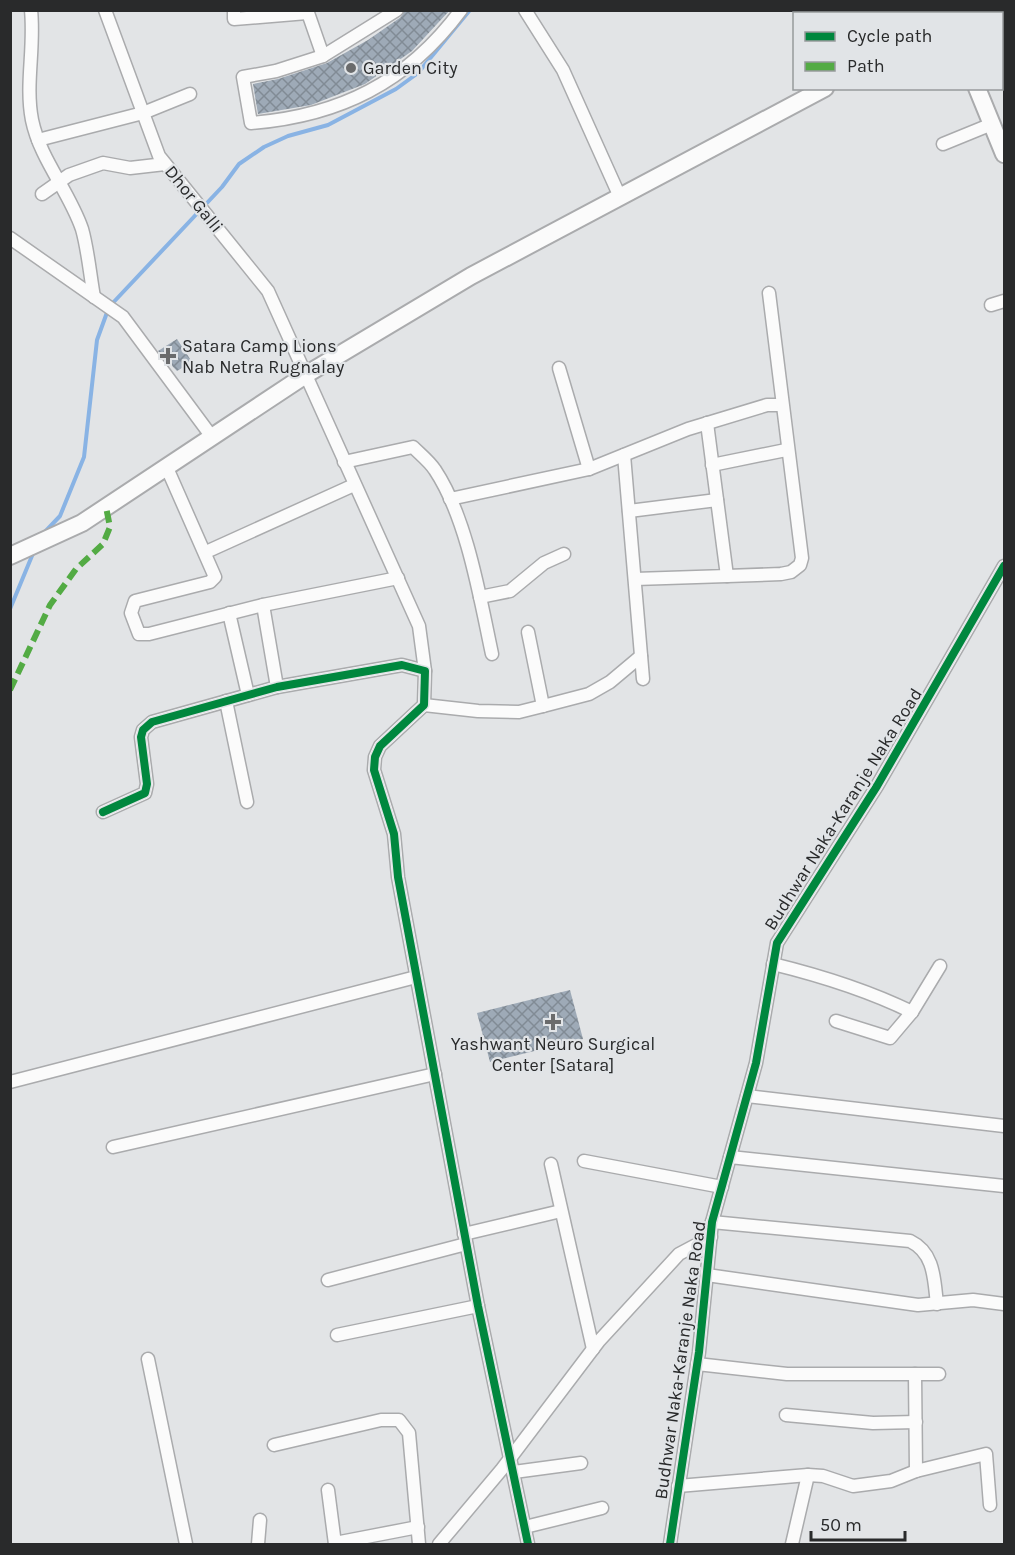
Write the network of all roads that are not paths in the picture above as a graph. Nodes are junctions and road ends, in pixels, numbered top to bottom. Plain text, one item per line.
1 (31, 10) edge
2 (105, 10) edge
3 (234, 10) edge
4 (397, 10) edge
5 (461, 10) edge
6 (525, 10) edge
7 (307, 12) edge
8 (323, 56) junction
9 (821, 90) edge
10 (978, 90) edge
11 (190, 94) dead end
12 (143, 113) junction
13 (992, 124) junction
14 (38, 140) junction
15 (943, 144) dead end
16 (1005, 154) edge
17 (165, 164) junction
18 (59, 182) junction
19 (42, 194) dead end
20 (620, 197) junction
21 (10, 238) edge
22 (769, 293) dead end
23 (94, 297) junction
24 (1005, 301) edge
25 (991, 305) dead end
26 (559, 368) dead end
27 (307, 374) junction
28 (781, 405) junction
29 (707, 423) junction
30 (213, 437) junction
31 (786, 450) junction
32 (624, 455) junction
33 (344, 462) junction
34 (712, 465) junction
35 (167, 468) junction
36 (589, 469) junction
37 (354, 485) junction
38 (450, 499) junction
39 (717, 500) junction
40 (629, 511) junction
41 (206, 552) junction
42 (17, 554) edge
43 (564, 554) dead end
44 (1005, 566) edge
45 (727, 576) junction
46 (398, 578) junction
47 (635, 579) junction
48 (480, 597) junction
49 (263, 605) junction
50 (229, 614) junction
51 (528, 632) dead end
52 (492, 654) dead end
53 (641, 656) junction
54 (425, 671) junction
55 (644, 679) dead end
56 (277, 687) junction
57 (248, 695) junction
58 (226, 701) junction
59 (424, 705) junction
60 (543, 706) junction
61 (247, 802) dead end
62 (103, 812) dead end
63 (773, 964) junction
64 (940, 966) dead end
65 (416, 977) junction
66 (912, 1012) junction
67 (836, 1021) dead end
68 (435, 1074) junction
69 (10, 1082) edge
70 (747, 1096) junction
71 (1005, 1126) edge
72 (113, 1147) dead end
73 (730, 1157) junction
74 (584, 1161) dead end
75 (551, 1164) dead end
76 (1005, 1186) edge
77 (722, 1187) junction
78 (561, 1211) junction
79 (712, 1222) junction
80 (711, 1237) junction
81 (465, 1239) junction
82 (707, 1275) junction
83 (328, 1280) dead end
84 (937, 1304) junction
85 (1005, 1304) edge
86 (478, 1306) junction
87 (337, 1335) dead end
88 (593, 1349) junction
89 (147, 1359) dead end
90 (697, 1364) junction
91 (915, 1374) junction
92 (939, 1374) dead end
93 (786, 1415) dead end
94 (916, 1422) junction
95 (274, 1445) dead end
96 (511, 1457) junction
97 (581, 1462) dead end
98 (916, 1471) junction
99 (514, 1472) junction
100 (808, 1474) junction
101 (678, 1486) junction
102 (328, 1490) dead end
103 (990, 1505) dead end
104 (602, 1508) dead end
105 (260, 1520) dead end
106 (418, 1527) junction
107 (525, 1527) junction
108 (335, 1544) edge
109 (186, 1545) edge
110 (258, 1545) edge
111 (419, 1545) edge
112 (439, 1545) edge
113 (528, 1545) edge
114 (670, 1545) edge
115 (792, 1545) edge

1 - 14 street
2 - 12 street, Dhor Galli
3 - 7 street
4 - 8 street
5 - 8 street
6 - 20 street
7 - 8 street
9 - 20 main road
10 - 13 main road
11 - 12 street
12 - 14 street
12 - 17 street, Dhor Galli
13 - 15 street
13 - 16 main road
14 - 18 street
17 - 18 street
17 - 27 street, Dhor Galli
18 - 19 street
18 - 23 street
20 - 27 main road
21 - 23 street
22 - 28 street
23 - 30 street
24 - 25 street
26 - 36 street
27 - 30 main road
27 - 33 street, Dhor Galli
28 - 29 street
28 - 31 street
29 - 32 street
29 - 34 street
30 - 35 main road
31 - 34 street
31 - 45 street
32 - 36 street
32 - 40 street
33 - 37 street, Dhor Galli
33 - 38 street
34 - 39 street
35 - 41 street
35 - 42 main road
36 - 38 street
37 - 41 street
37 - 46 street, Dhor Galli
38 - 48 street
39 - 40 street
39 - 45 street
40 - 47 street
41 - 50 street
43 - 48 street
44 - 63 street, Budhwar Naka-Karanje Naka Road
45 - 47 street
46 - 49 street
46 - 54 street, Dhor Galli
47 - 53 street
48 - 52 street
49 - 50 street
49 - 56 street
50 - 57 street
51 - 60 street
53 - 55 street
53 - 60 street
54 - 56 street
54 - 59 street, Dhor Galli
56 - 57 street
57 - 58 street
58 - 61 street
58 - 62 street
59 - 60 street
59 - 65 street
63 - 66 street
63 - 70 street, Budhwar Naka-Karanje Naka Road
64 - 66 street
65 - 68 street
65 - 69 street
66 - 67 street
68 - 72 street
68 - 81 street
70 - 71 street
70 - 73 street, Budhwar Naka-Karanje Naka Road
73 - 76 street
73 - 77 street, Budhwar Naka-Karanje Naka Road
74 - 77 street
75 - 78 street
77 - 79 street, Budhwar Naka-Karanje Naka Road
78 - 81 street
78 - 88 street
79 - 80 street, Budhwar Naka-Karanje Naka Road
79 - 84 street
80 - 82 street, Budhwar Naka-Karanje Naka Road
80 - 88 street
81 - 83 street
81 - 86 street
82 - 84 street
82 - 90 street, Budhwar Naka-Karanje Naka Road
84 - 85 street
86 - 87 street
86 - 96 street
88 - 96 street
89 - 109 street
90 - 91 street
90 - 101 street, Budhwar Naka-Karanje Naka Road
91 - 92 street
91 - 94 street
93 - 94 street
94 - 98 street
95 - 106 street
96 - 99 street
96 - 112 street
97 - 99 street
98 - 100 street
98 - 103 street
99 - 107 street
100 - 101 street
100 - 115 street
101 - 114 street, Budhwar Naka-Karanje Naka Road
102 - 108 street
104 - 107 street
105 - 110 street
106 - 108 street
106 - 111 street
107 - 113 street

